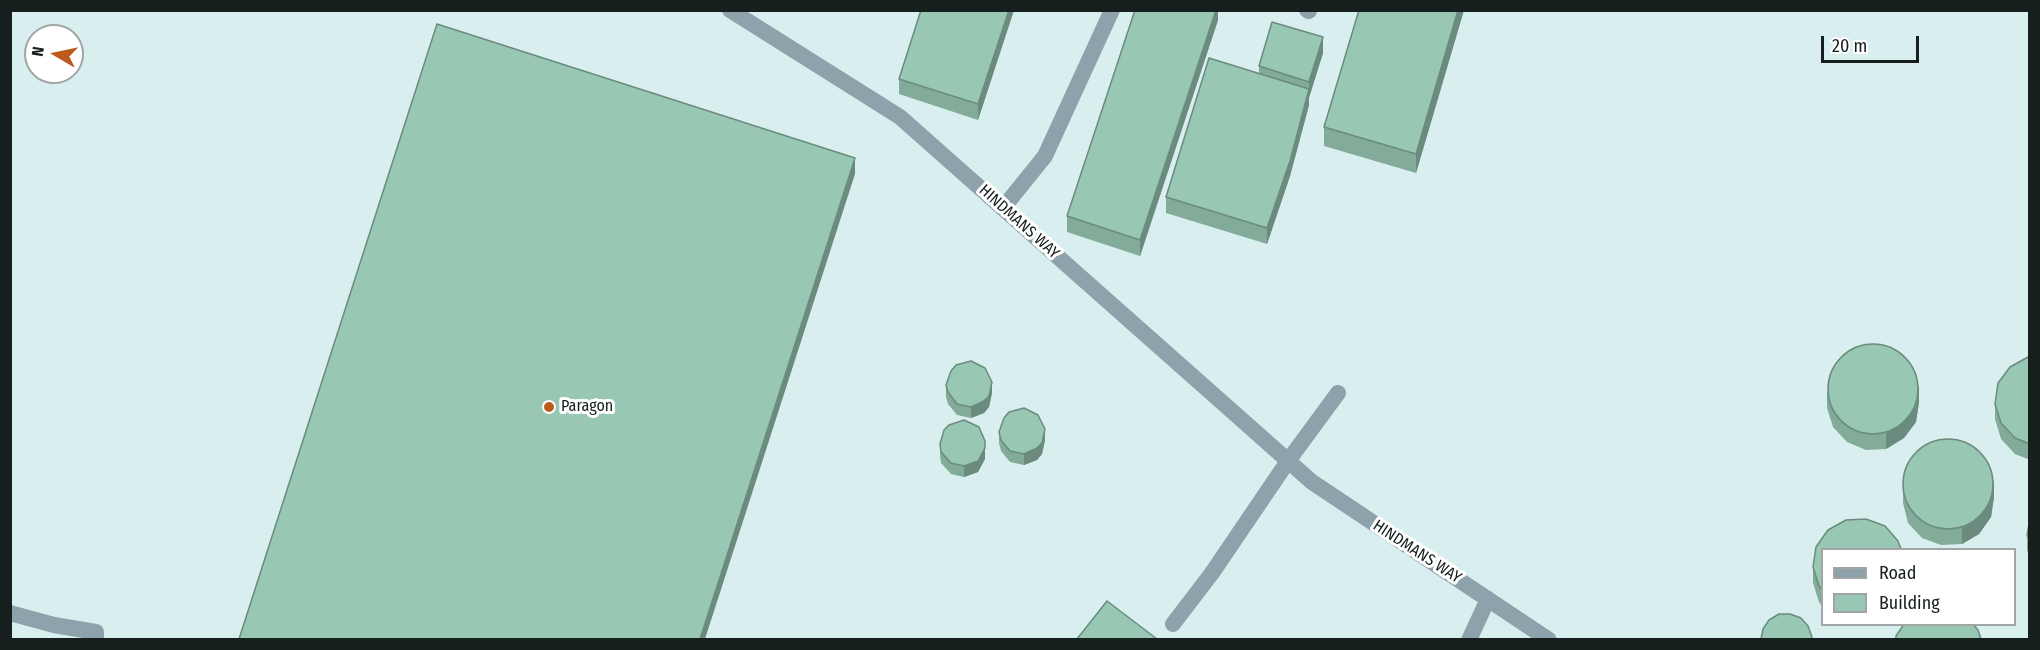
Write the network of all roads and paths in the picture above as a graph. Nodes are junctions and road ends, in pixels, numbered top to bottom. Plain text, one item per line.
1 (730, 10) edge
2 (1112, 10) edge
3 (1003, 208) junction
4 (1338, 393) dead end
5 (1288, 461) junction
6 (1488, 599) junction
7 (10, 613) edge
8 (1173, 624) dead end
9 (96, 639) edge
10 (1469, 639) edge
11 (1550, 639) edge

1 - 3 street, HINDMANS WAY
2 - 3 street
3 - 5 street, HINDMANS WAY
4 - 5 street
5 - 6 street, HINDMANS WAY
5 - 8 street
6 - 10 street
6 - 11 street, HINDMANS WAY
7 - 9 street

